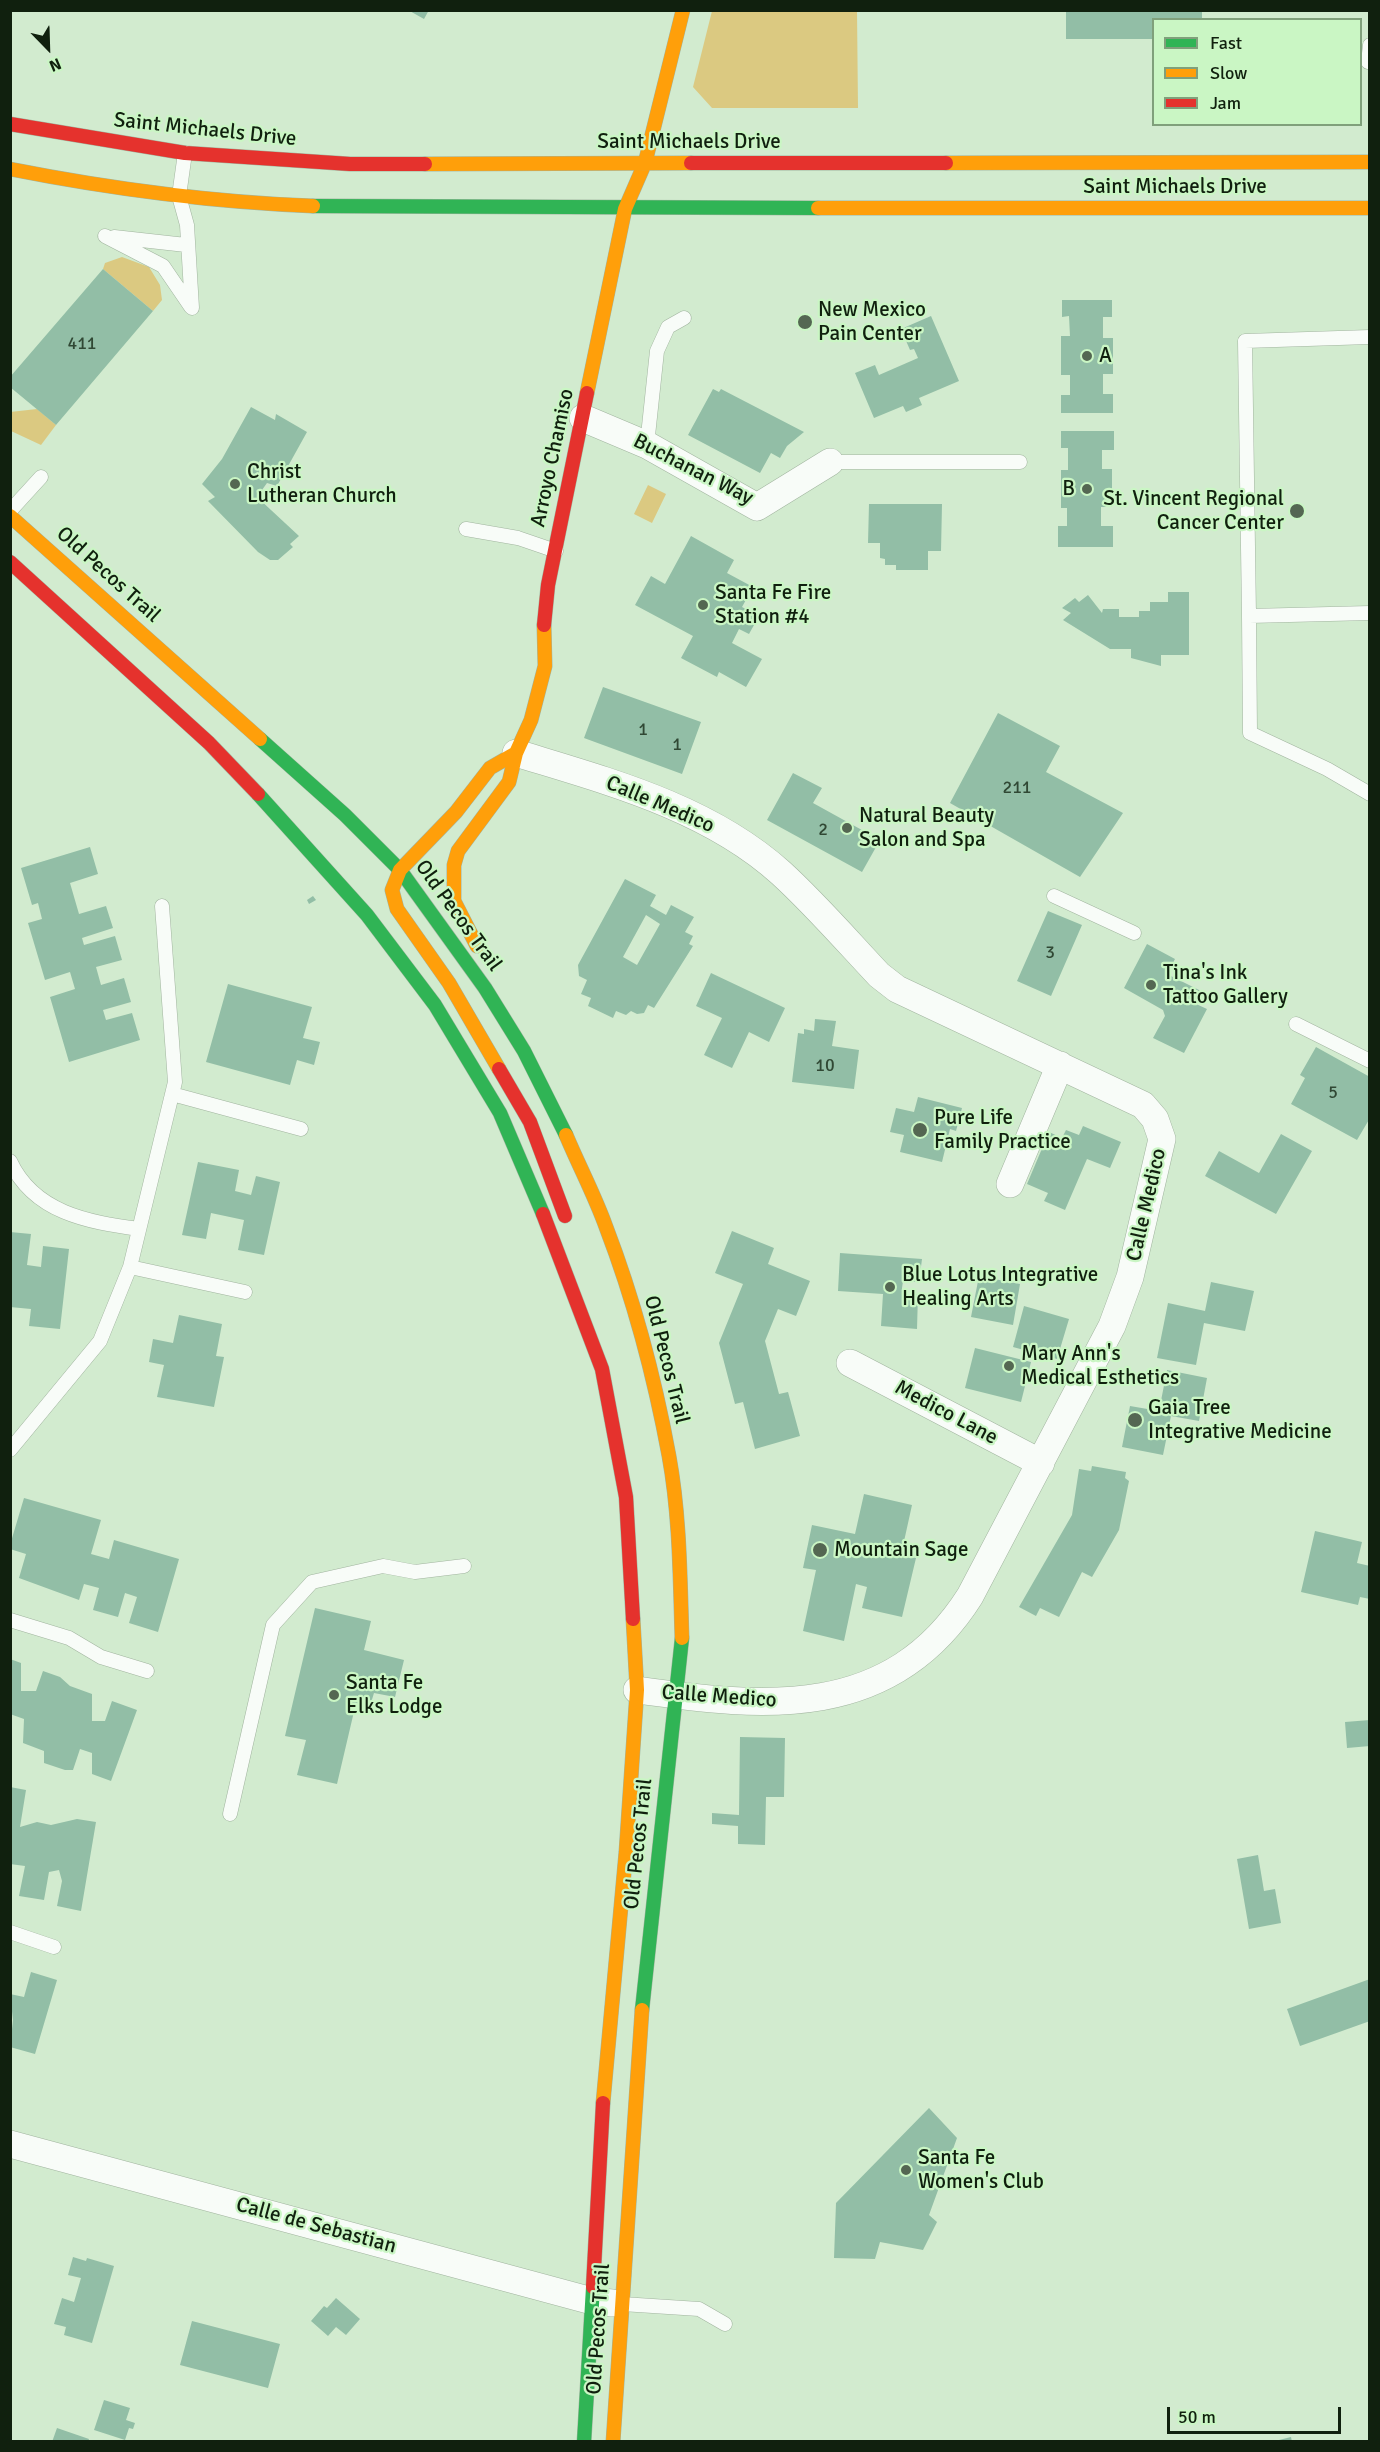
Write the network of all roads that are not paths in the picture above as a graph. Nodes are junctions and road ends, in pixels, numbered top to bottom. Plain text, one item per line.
1 (683, 10) edge
2 (1370, 45) edge
3 (1368, 62) dead end
4 (10, 124) edge
5 (185, 153) junction
6 (1370, 162) edge
7 (645, 163) junction
8 (10, 169) edge
9 (179, 196) junction
10 (1370, 208) edge
11 (625, 209) junction
12 (186, 245) junction
13 (684, 318) dead end
14 (1370, 337) edge
15 (583, 418) junction
16 (647, 445) junction
17 (830, 462) joint
18 (1020, 462) dead end
19 (41, 477) dead end
20 (10, 511) edge
21 (10, 516) edge
22 (466, 529) dead end
23 (556, 551) junction
24 (10, 562) edge
25 (1370, 613) edge
26 (1249, 616) junction
27 (516, 753) junction
28 (1370, 794) edge
29 (400, 870) junction
30 (1054, 896) dead end
31 (162, 906) dead end
32 (1134, 933) dead end
33 (482, 954) dead end
34 (1296, 1023) dead end
35 (1370, 1061) edge
36 (1060, 1065) junction
37 (172, 1094) junction
38 (574, 1119) dead end
39 (301, 1129) dead end
40 (10, 1161) edge
41 (1010, 1184) dead end
42 (568, 1226) dead end
43 (606, 1226) junction
44 (139, 1229) junction
45 (130, 1268) junction
46 (587, 1290) dead end
47 (245, 1292) dead end
48 (850, 1363) dead end
49 (602, 1369) junction
50 (10, 1450) edge
51 (1041, 1463) junction
52 (464, 1566) dead end
53 (10, 1620) edge
54 (147, 1671) dead end
55 (637, 1690) junction
56 (675, 1696) junction
57 (230, 1814) dead end
58 (10, 1932) edge
59 (54, 1947) dead end
60 (12, 2151) edge
61 (592, 2301) junction
62 (622, 2304) junction
63 (725, 2324) dead end
64 (584, 2442) edge
65 (613, 2442) edge

1 - 7 main road, Arroyo Chamiso
2 - 3 lane
4 - 5 main road, Saint Michaels Drive
5 - 7 main road, Saint Michaels Drive
5 - 9 lane
6 - 7 main road, Saint Michaels Drive
7 - 11 main road, Arroyo Chamiso
8 - 9 main road, Saint Michaels Drive
9 - 11 main road, Saint Michaels Drive
9 - 12 lane
10 - 11 main road, Saint Michaels Drive
11 - 15 main road, Arroyo Chamiso
12 - 12 lane
13 - 16 lane
14 - 26 lane
15 - 16 street, Buchanan Way
15 - 23 main road, Arroyo Chamiso
16 - 17 street, Buchanan Way
17 - 18 lane
19 - 20 lane
21 - 29 main road, Old Pecos Trail
22 - 23 lane
23 - 27 main road, Arroyo Chamiso
24 - 49 main road, Old Pecos Trail
25 - 26 lane
26 - 28 lane
27 - 29 main road
27 - 33 main road, Arroyo Chamiso
27 - 36 street, Calle Medico
29 - 42 main road
29 - 43 main road, Old Pecos Trail
30 - 32 lane
31 - 37 lane
34 - 35 lane
36 - 41 street
36 - 51 street, Calle Medico
37 - 39 lane
37 - 44 lane
38 - 43 main road
40 - 44 lane
43 - 56 main road, Old Pecos Trail
44 - 45 lane
45 - 47 lane
45 - 50 lane
46 - 49 main road
48 - 51 street, Medico Lane
49 - 55 main road, Old Pecos Trail
51 - 56 street, Calle Medico
52 - 57 lane
53 - 54 lane
55 - 56 street, Calle Medico
55 - 61 main road, Old Pecos Trail
56 - 62 main road, Old Pecos Trail
58 - 59 lane
60 - 61 street, Calle de Sebastian
61 - 62 street, Calle de Sebastian
61 - 64 main road, Old Pecos Trail
62 - 63 lane
62 - 65 main road, Old Pecos Trail

